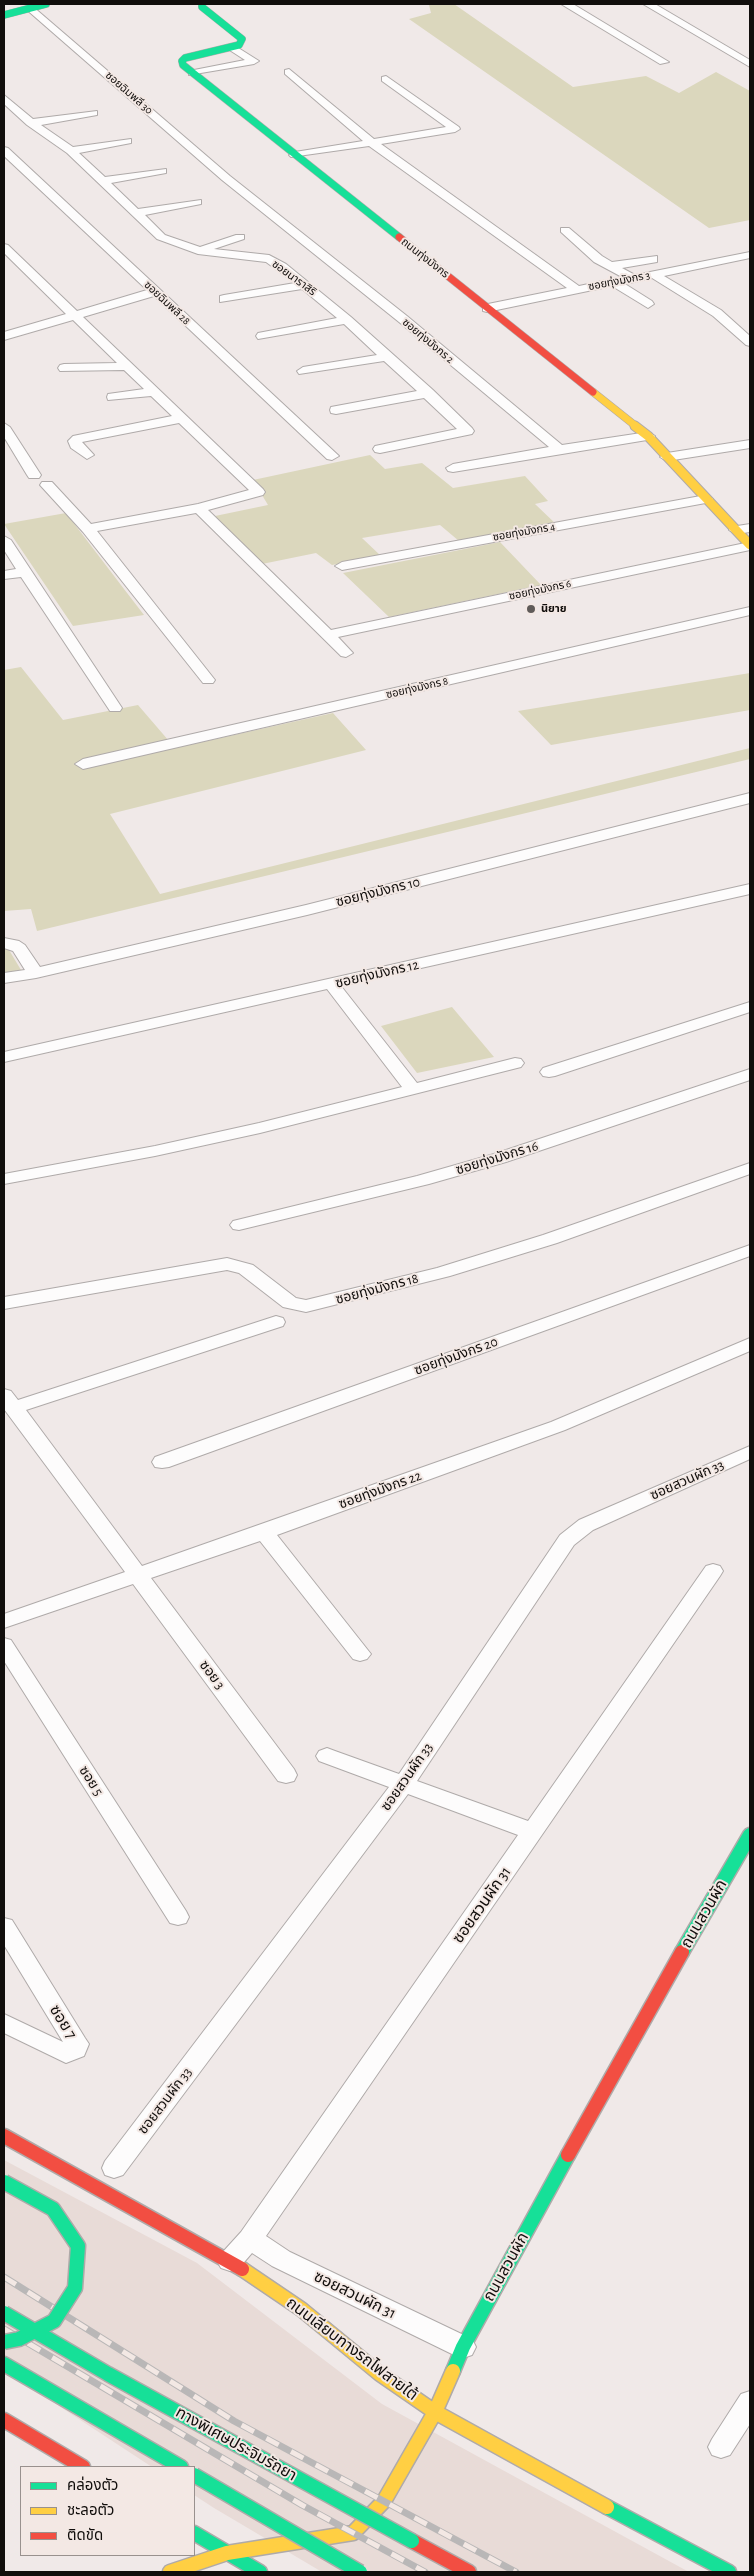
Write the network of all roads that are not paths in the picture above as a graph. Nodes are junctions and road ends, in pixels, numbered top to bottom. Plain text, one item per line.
1 (46, 4) edge
2 (202, 4) edge
3 (566, 4) edge
4 (648, 4) edge
5 (31, 8) junction
6 (12, 10) edge
7 (232, 48) junction
8 (664, 62) dead end
9 (750, 64) edge
10 (289, 72) dead end
11 (193, 73) junction
12 (386, 79) dead end
13 (4, 98) edge
14 (93, 113) dead end
15 (31, 123) junction
16 (455, 129) joint
17 (128, 141) dead end
18 (372, 143) junction
19 (4, 150) edge
20 (70, 151) junction
21 (295, 155) junction
22 (162, 171) dead end
23 (226, 178) joint
24 (102, 181) junction
25 (197, 202) dead end
26 (136, 213) junction
27 (565, 230) dead end
28 (240, 237) dead end
29 (4, 247) edge
30 (198, 250) junction
31 (750, 255) edge
32 (652, 259) dead end
33 (611, 266) junction
34 (653, 274) junction
35 (632, 278) junction
36 (614, 282) junction
37 (306, 285) junction
38 (576, 290) junction
39 (155, 292) junction
40 (224, 299) dead end
41 (648, 304) dead end
42 (487, 308) junction
43 (74, 315) junction
44 (347, 320) junction
45 (4, 336) edge
46 (262, 336) dead end
47 (750, 342) edge
48 (386, 357) junction
49 (128, 366) junction
50 (64, 368) dead end
51 (303, 372) dead end
52 (154, 392) junction
53 (428, 393) junction
54 (113, 398) dead end
55 (336, 410) dead end
56 (182, 418) junction
57 (4, 427) edge
58 (648, 436) junction
59 (8, 442) edge
60 (750, 444) edge
61 (559, 449) junction
62 (380, 450) dead end
63 (87, 455) dead end
64 (332, 456) dead end
65 (667, 457) junction
66 (452, 468) dead end
67 (34, 475) dead end
68 (48, 485) dead end
69 (706, 499) junction
70 (199, 508) junction
71 (750, 528) edge
72 (88, 529) junction
73 (736, 530) junction
74 (4, 540) edge
75 (750, 545) edge
76 (342, 566) dead end
77 (25, 572) junction
78 (4, 575) edge
79 (750, 611) edge
80 (329, 635) junction
81 (346, 653) dead end
82 (208, 680) dead end
83 (115, 708) dead end
84 (83, 764) dead end
85 (750, 798) edge
86 (750, 889) edge
87 (4, 943) edge
88 (36, 973) junction
89 (4, 978) edge
90 (331, 984) junction
91 (750, 1007) edge
92 (4, 1057) edge
93 (515, 1063) dead end
94 (548, 1072) dead end
95 (750, 1074) edge
96 (414, 1089) junction
97 (750, 1168) edge
98 (4, 1179) edge
99 (239, 1225) dead end
100 (750, 1250) edge
101 (4, 1303) edge
102 (276, 1322) dead end
103 (750, 1344) edge
104 (8, 1402) edge
105 (750, 1452) edge
106 (162, 1462) dead end
107 (264, 1532) junction
108 (713, 1571) dead end
109 (138, 1576) junction
110 (4, 1621) edge
111 (4, 1645) edge
112 (360, 1654) dead end
113 (327, 1756) dead end
114 (286, 1775) dead end
115 (403, 1785) junction
116 (533, 1832) junction
117 (750, 1835) edge
118 (178, 1917) dead end
119 (4, 1926) edge
120 (4, 2023) edge
121 (4, 2136) edge
122 (114, 2168) dead end
123 (4, 2182) edge
124 (250, 2239) junction
125 (230, 2261) junction
126 (4, 2312) edge
127 (4, 2342) edge
128 (463, 2346) junction
129 (4, 2364) edge
130 (750, 2402) edge
131 (435, 2412) junction
132 (4, 2420) edge
133 (720, 2447) dead end
134 (81, 2466) edge
135 (178, 2466) edge
136 (195, 2476) edge
137 (195, 2534) edge
138 (227, 2553) junction
139 (170, 2572) edge
140 (260, 2572) edge
141 (360, 2572) edge
142 (469, 2572) edge
143 (729, 2572) edge

1 - 5 main road
2 - 7 main road
3 - 8 street
4 - 9 street
5 - 6 main road
5 - 23 street, ซอยฉิมพลี 30
7 - 11 main road
7 - 11 street
10 - 18 street
11 - 21 main road, ถนนทุ่งมังกร
12 - 16 street
13 - 15 street, ซอยนาราสิริ
14 - 15 street
15 - 20 street, ซอยนาราสิริ
16 - 18 street
17 - 20 street
18 - 21 street
18 - 38 street
19 - 39 street, ซอยฉิมพลี 28
20 - 24 street, ซอยนาราสิริ
21 - 42 main road, ถนนทุ่งมังกร
22 - 24 street
23 - 61 street, ซอยทุ่งมังกร 2
24 - 26 street, ซอยนาราสิริ
25 - 26 street
26 - 30 street, ซอยนาราสิริ
27 - 33 street
28 - 30 street
29 - 43 street
30 - 37 street, ซอยนาราสิริ
31 - 34 street, ซอยทุ่งมังกร 3
32 - 33 street
33 - 35 street
34 - 35 street, ซอยทุ่งมังกร 3
34 - 47 street
35 - 36 street, ซอยทุ่งมังกร 3
36 - 38 street, ซอยทุ่งมังกร 3
36 - 41 street
37 - 40 street
37 - 44 street, ซอยนาราสิริ
38 - 42 street, ซอยทุ่งมังกร 3
39 - 43 street
39 - 64 street, ซอยฉิมพลี 28
42 - 58 main road, ถนนทุ่งมังกร
43 - 45 street
43 - 49 street
44 - 46 street
44 - 48 street, ซอยนาราสิริ
48 - 51 street
48 - 53 street, ซอยนาราสิริ
49 - 50 street
49 - 52 street
52 - 54 street
52 - 56 street
53 - 55 street
53 - 62 street, ซอยนาราสิริ
56 - 63 street
56 - 70 street
57 - 59 street
58 - 61 street
58 - 65 main road, ถนนทุ่งมังกร
59 - 67 street
60 - 65 street
61 - 66 street
65 - 69 main road, ถนนทุ่งมังกร
68 - 72 street
69 - 73 main road, ถนนทุ่งมังกร
69 - 76 street, ซอยทุ่งมังกร 4
70 - 72 street
70 - 80 street
71 - 73 street
72 - 82 street
73 - 75 main road, ถนนทุ่งมังกร
74 - 77 street
75 - 80 street, ซอยทุ่งมังกร 6
77 - 78 street
77 - 83 street
79 - 84 street, ซอยทุ่งมังกร 8
80 - 81 street
85 - 88 street, ซอยทุ่งมังกร 10
86 - 90 street, ซอยทุ่งมังกร 12
87 - 88 street
88 - 89 street, ซอยทุ่งมังกร 10
90 - 92 street, ซอยทุ่งมังกร 12
90 - 96 street
91 - 94 street
93 - 96 street
95 - 99 street, ซอยทุ่งมังกร 16
96 - 98 street
97 - 101 street, ซอยทุ่งมังกร 18
100 - 106 street, ซอยทุ่งมังกร 20
102 - 104 street
103 - 107 street, ซอยทุ่งมังกร 22
104 - 109 street, ซอย 3
105 - 115 street, ซอยสวนผัก 33
107 - 109 street, ซอยทุ่งมังกร 22
107 - 112 street
108 - 116 street, ซอยสวนผัก 31
109 - 110 street, ซอยทุ่งมังกร 22
109 - 114 street, ซอย 3
111 - 118 street, ซอย 5
113 - 115 street
115 - 116 street
115 - 122 street, ซอยสวนผัก 33
116 - 124 street, ซอยสวนผัก 31
117 - 128 main road, ถนนสวนผัก
119 - 120 street, ซอย 7
121 - 125 main road, ถนนเลียบทางรถไฟสายใต้
123 - 127 main road, bridge
124 - 125 street, ซอยสวนผัก 31
124 - 128 street, ซอยสวนผัก 31
125 - 131 main road, ถนนเลียบทางรถไฟสายใต้
126 - 142 main road, ทางพิเศษประจิมรัถยา, bridge
128 - 131 main road, ถนนสวนผัก
129 - 135 main road
130 - 133 street
131 - 138 main road, ถนนสวนผัก
131 - 143 main road, ถนนเลียบทางรถไฟสายใต้
132 - 134 main road
136 - 141 main road, bridge
137 - 138 main road
138 - 139 main road, ถนนสวนผัก
138 - 140 main road

